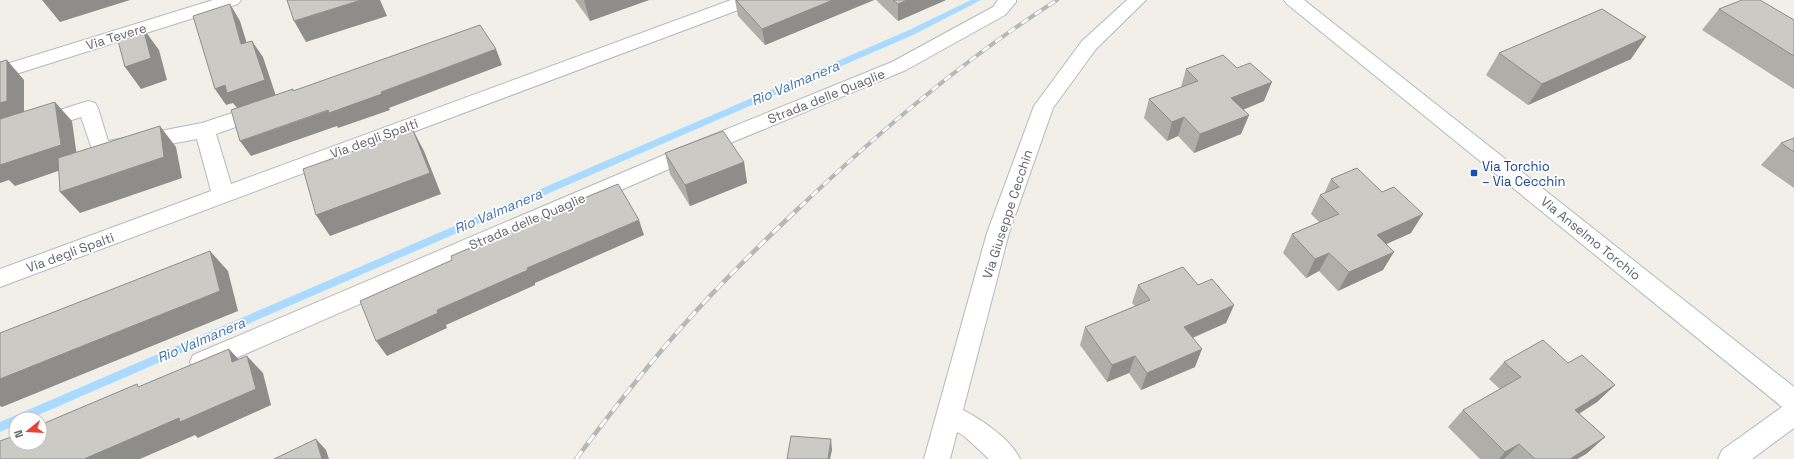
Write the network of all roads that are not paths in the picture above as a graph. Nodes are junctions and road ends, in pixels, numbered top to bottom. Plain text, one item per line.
1 (232, 0) edge
2 (748, 0) edge
3 (1137, 0) edge
4 (1293, 0) edge
5 (1007, 1) edge
6 (0, 72) edge
7 (280, 103) edge
8 (205, 130) junction
9 (0, 136) edge
10 (223, 194) junction
11 (0, 278) edge
12 (187, 368) edge
13 (1794, 402) edge
14 (1794, 413) edge
15 (949, 415) junction
16 (937, 459) edge
17 (1007, 459) edge
18 (1731, 459) edge

1 - 6 street, Via Tevere
2 - 10 street, Via degli Spalti
3 - 15 street, Via Giuseppe Cecchin
4 - 13 street, Via Anselmo Torchio
5 - 12 street, Strada delle Quaglie
7 - 8 street
8 - 9 street
8 - 10 street
10 - 11 street, Via degli Spalti
14 - 18 street
15 - 16 street, Via Giuseppe Cecchin
15 - 17 street

